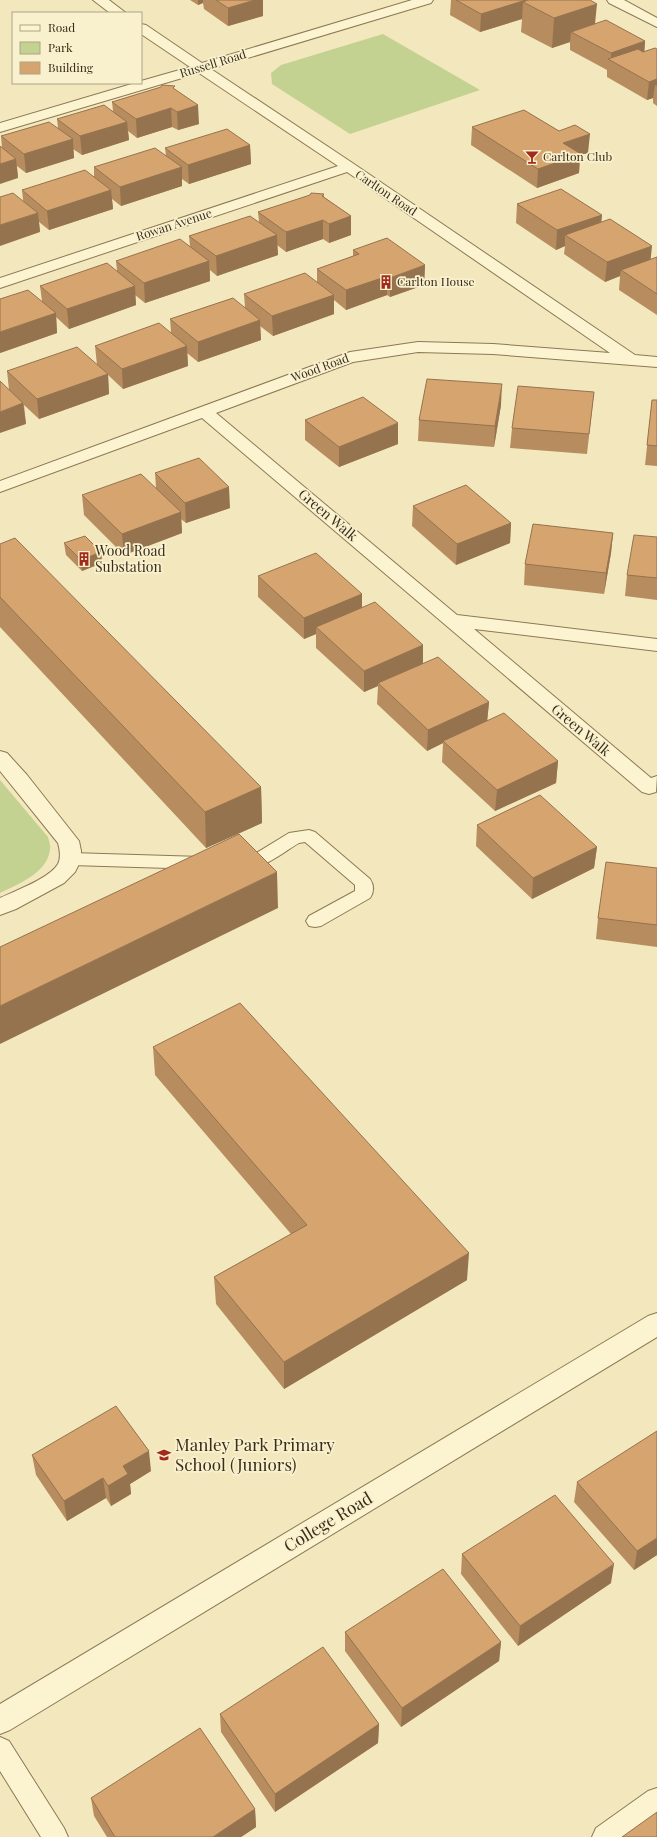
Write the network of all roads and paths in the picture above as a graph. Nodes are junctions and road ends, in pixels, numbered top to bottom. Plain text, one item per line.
1 (100, 0) edge
2 (426, 0) edge
3 (614, 0) edge
4 (118, 12) edge
5 (657, 23) edge
6 (142, 29) edge
7 (199, 68) junction
8 (0, 128) edge
9 (349, 167) junction
10 (0, 283) edge
11 (630, 360) junction
12 (657, 362) edge
13 (204, 411) junction
14 (0, 487) edge
15 (451, 620) junction
16 (657, 645) edge
17 (0, 758) edge
18 (657, 784) edge
19 (71, 859) junction
20 (0, 908) edge
21 (314, 921) dead end
22 (657, 1324) edge
23 (0, 1720) edge
24 (0, 1749) edge
25 (657, 1800) edge
26 (54, 1837) edge
27 (605, 1837) edge

1 - 4 street
2 - 7 street, Russell Road
3 - 5 street
6 - 7 street, Carlton Road
7 - 8 street, Russell Road
7 - 9 street, Carlton Road
9 - 10 street, Rowan Avenue
9 - 11 street, Carlton Road
11 - 12 street, Wood Road
11 - 13 street, Wood Road
13 - 14 street, Wood Road
13 - 15 street, Green Walk
15 - 16 street
15 - 18 street, Green Walk
17 - 19 street
19 - 20 street
19 - 21 lane
22 - 23 street, College Road
24 - 26 lane
25 - 27 lane

